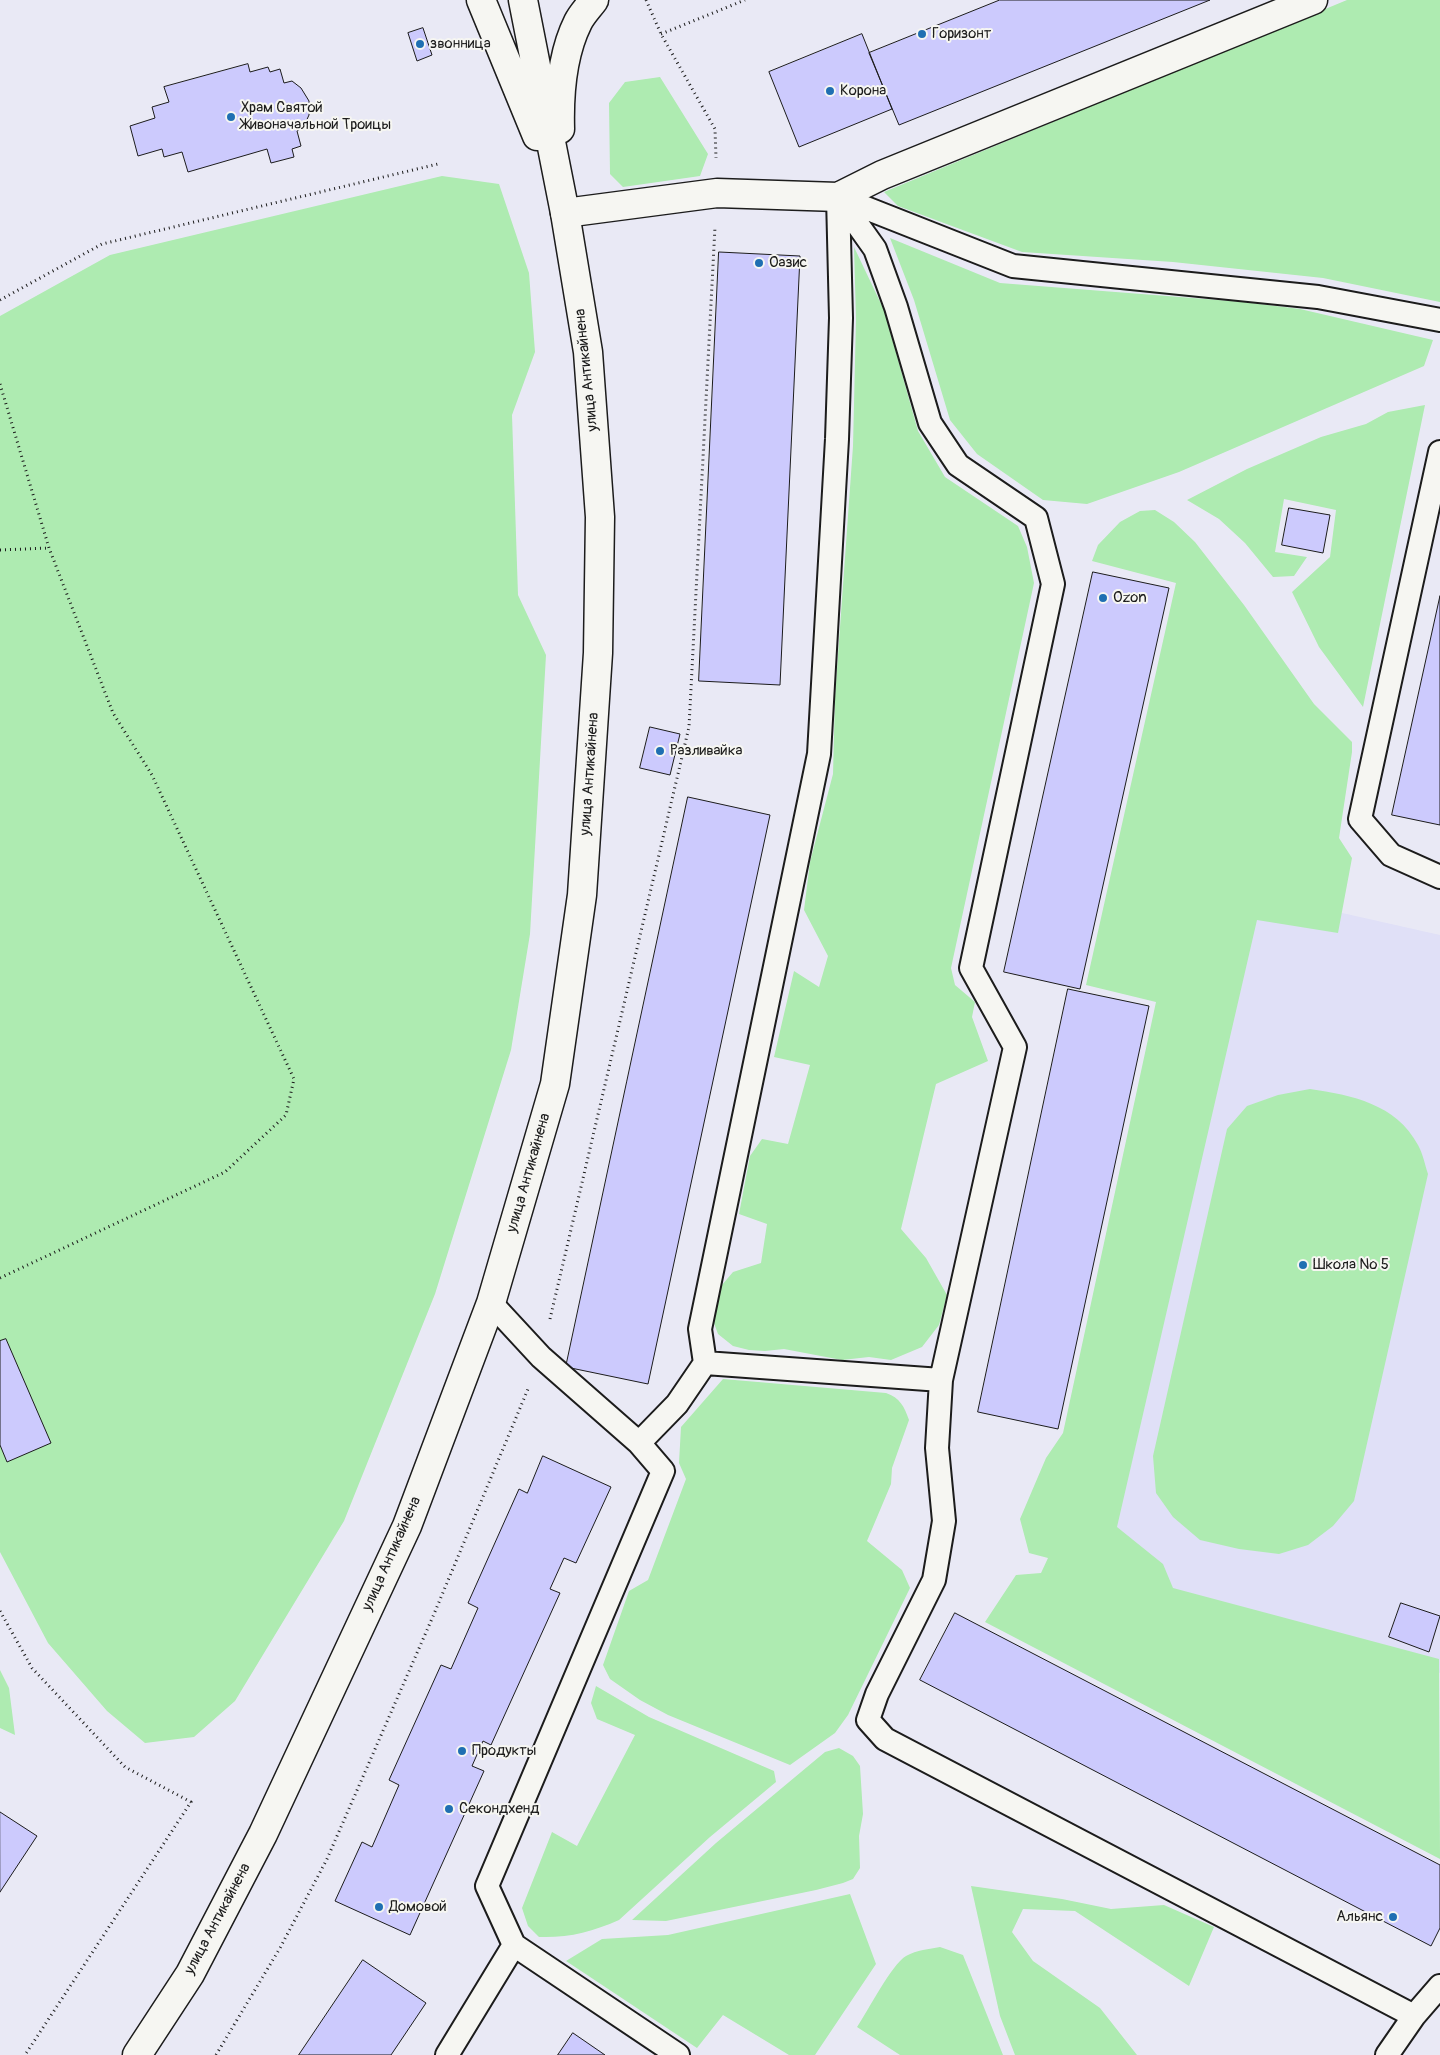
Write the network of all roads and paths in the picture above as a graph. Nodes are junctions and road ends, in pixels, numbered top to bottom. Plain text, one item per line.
1 (482, 0) edge
2 (512, 0) edge
3 (523, 0) edge
4 (594, 0) edge
5 (745, 0) edge
6 (1313, 0) edge
7 (661, 34) dead end
8 (506, 62) junction
9 (438, 164) dead end
10 (838, 197) junction
11 (564, 212) junction
12 (0, 300) edge
13 (1440, 320) edge
14 (0, 384) edge
15 (1440, 452) edge
16 (49, 548) junction
17 (0, 550) edge
18 (1440, 877) edge
19 (0, 1278) edge
20 (491, 1303) junction
21 (705, 1363) junction
22 (942, 1380) junction
23 (639, 1443) junction
24 (0, 1611) edge
25 (514, 1945) junction
26 (1440, 1986) edge
27 (1414, 2016) junction
28 (25, 2055) edge
29 (137, 2055) edge
30 (447, 2055) edge
31 (678, 2055) edge
32 (1387, 2055) edge

1 - 8 street, улица Антикайнена
2 - 8 street
3 - 11 street, улица Антикайнена
4 - 11 street
5 - 7 path
6 - 10 street
8 - 11 street, улица Антикайнена
9 - 12 path
10 - 11 street
10 - 13 lane
10 - 21 lane
10 - 22 lane
11 - 20 street, улица Антикайнена
14 - 16 path
15 - 18 lane
16 - 17 path
16 - 19 path
20 - 23 lane
20 - 29 street, улица Антикайнена
21 - 22 lane
21 - 23 lane
22 - 27 lane
23 - 25 lane
24 - 28 path
25 - 30 lane
25 - 31 lane
26 - 27 lane
27 - 32 lane

